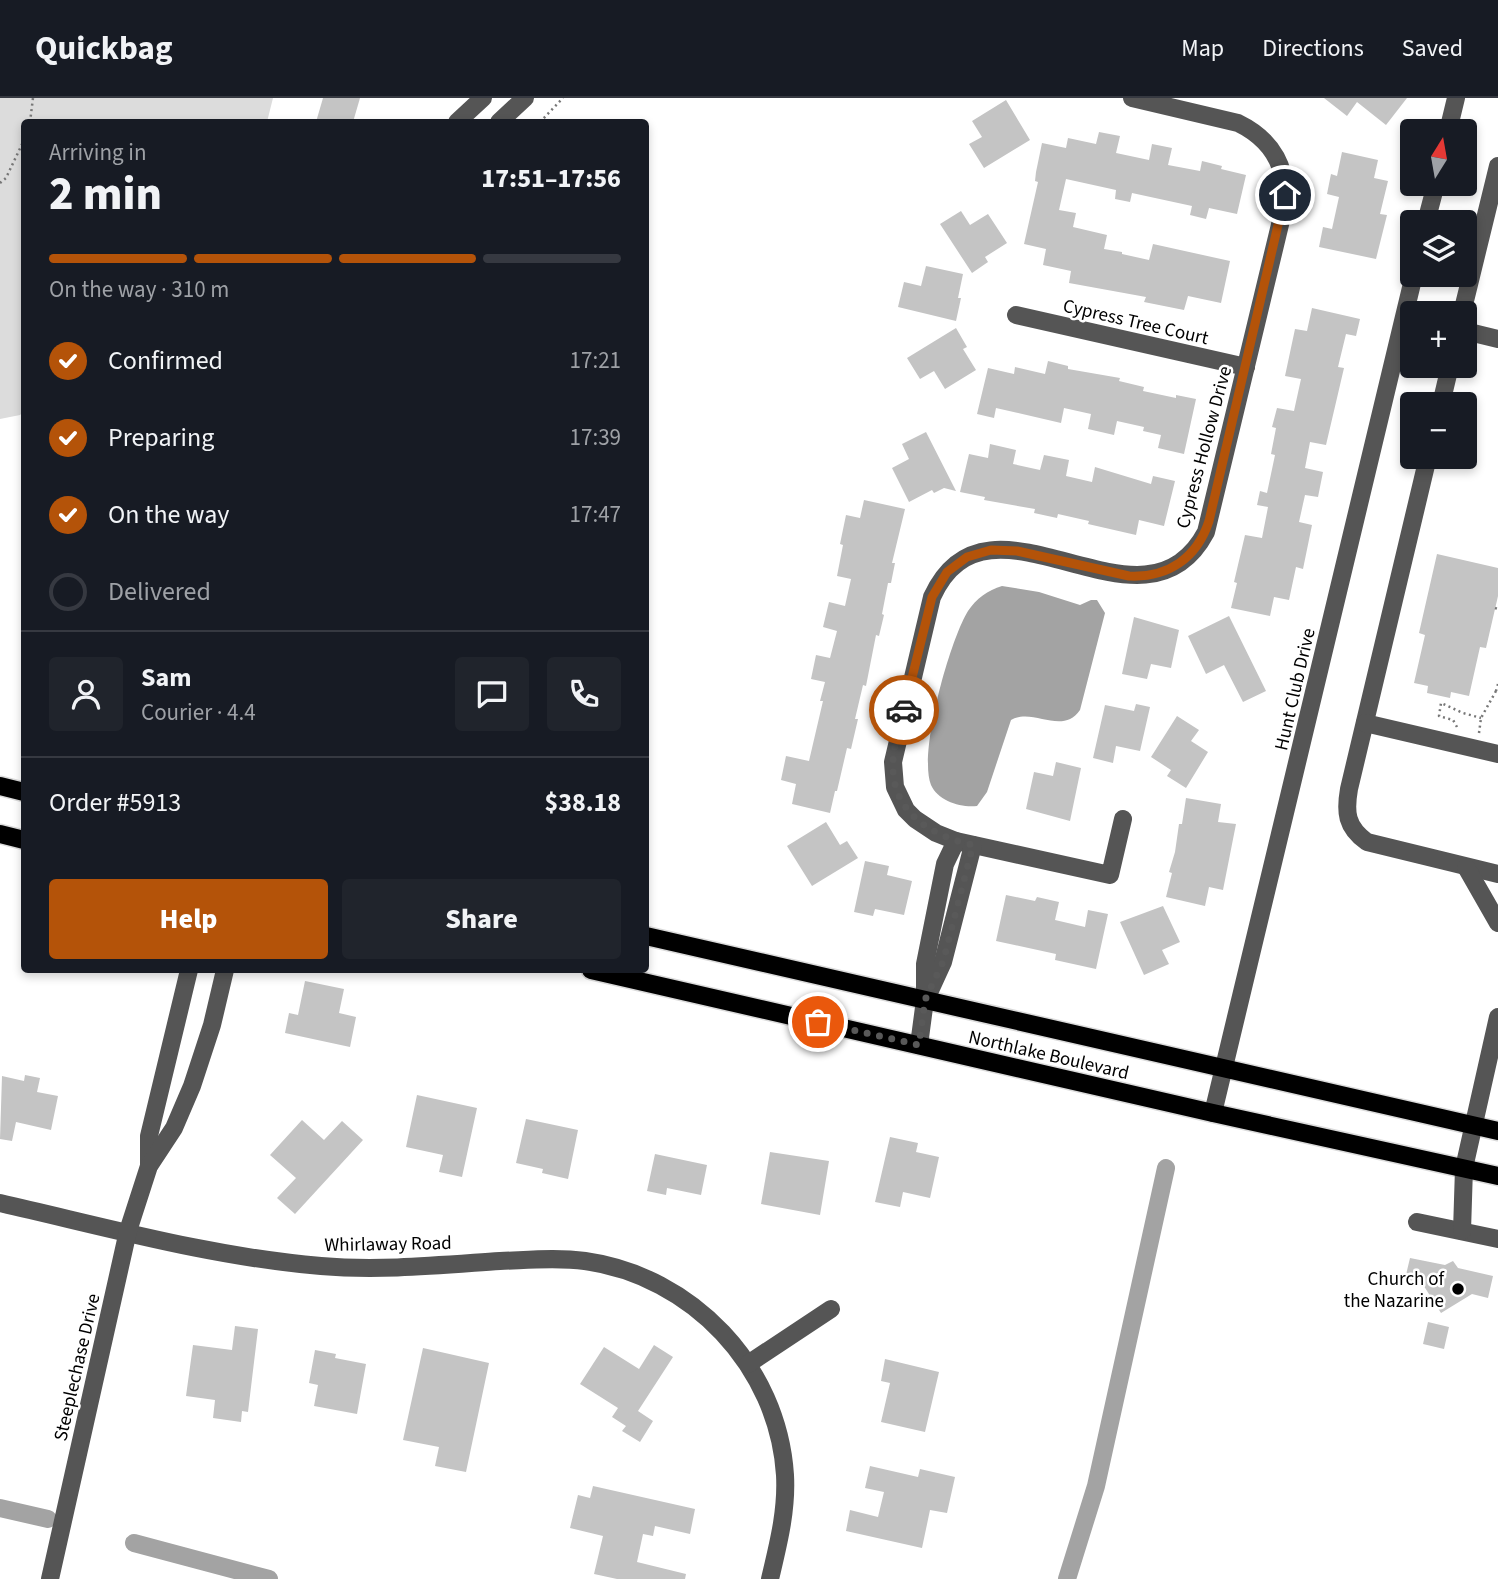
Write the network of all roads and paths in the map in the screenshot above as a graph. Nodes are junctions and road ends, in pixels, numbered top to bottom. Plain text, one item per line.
1 (33, 98) edge
2 (483, 98) edge
3 (525, 98) edge
4 (563, 98) edge
5 (1132, 98) edge
6 (1456, 98) edge
7 (30, 119) edge
8 (460, 119) edge
9 (502, 119) edge
10 (543, 119) edge
11 (1451, 119) edge
12 (21, 146) edge
13 (1498, 166) edge
14 (0, 183) edge
15 (1411, 287) edge
16 (1465, 301) edge
17 (1016, 315) dead end
18 (1477, 334) edge
19 (1498, 339) edge
20 (1246, 368) junction
21 (1425, 469) edge
22 (1498, 684) edge
23 (1497, 692) edge
24 (1439, 716) dead end
25 (1482, 718) junction
26 (1365, 723) junction
27 (1478, 738) dead end
28 (1498, 754) edge
29 (0, 786) edge
30 (21, 791) edge
31 (1123, 819) dead end
32 (0, 834) edge
33 (21, 839) edge
34 (964, 843) junction
35 (1466, 867) junction
36 (1498, 874) edge
37 (1498, 923) edge
38 (649, 937) edge
39 (188, 973) edge
40 (224, 973) edge
41 (604, 973) edge
42 (925, 1000) junction
43 (1498, 1017) edge
44 (919, 1045) junction
45 (1224, 1070) junction
46 (1213, 1113) junction
47 (1473, 1125) junction
48 (1498, 1131) edge
49 (149, 1166) junction
50 (1464, 1168) junction
51 (1498, 1176) edge
52 (0, 1203) edge
53 (1418, 1222) dead end
54 (128, 1231) junction
55 (1462, 1231) junction
56 (1498, 1239) edge
57 (831, 1310) dead end
58 (748, 1364) junction
59 (50, 1579) edge
60 (770, 1579) edge

1 - 7 path
2 - 8 street
3 - 9 street
4 - 10 path
5 - 20 street, Cypress Hollow Drive
6 - 11 street
12 - 14 path
13 - 16 street
15 - 45 street, Hunt Club Drive
17 - 20 street, Cypress Tree Court
18 - 19 street
20 - 34 street, Cypress Hollow Drive
21 - 26 street
22 - 23 path
23 - 25 path
24 - 25 path
25 - 27 path
26 - 28 street
26 - 35 street
29 - 30 main road
31 - 34 street, Cypress Hollow Drive
32 - 33 main road
34 - 42 street
35 - 36 street
35 - 37 street
38 - 42 main road, Northlake Boulevard
39 - 49 street, Steeplechase Drive
40 - 49 street, Steeplechase Drive
41 - 44 main road, Northlake Boulevard
42 - 44 street
42 - 45 main road, Northlake Boulevard
43 - 47 street
44 - 46 main road, Northlake Boulevard
45 - 46 street, Hunt Club Drive
45 - 47 main road, Northlake Boulevard
46 - 50 main road, Northlake Boulevard
47 - 48 main road, Northlake Boulevard
47 - 50 street
49 - 54 street, Steeplechase Drive
50 - 51 main road, Northlake Boulevard
50 - 55 street
52 - 54 street, Whirlaway Road
53 - 55 street
54 - 58 street, Whirlaway Road
54 - 59 street, Steeplechase Drive
55 - 56 street
57 - 58 street
58 - 60 street, Whirlaway Road

